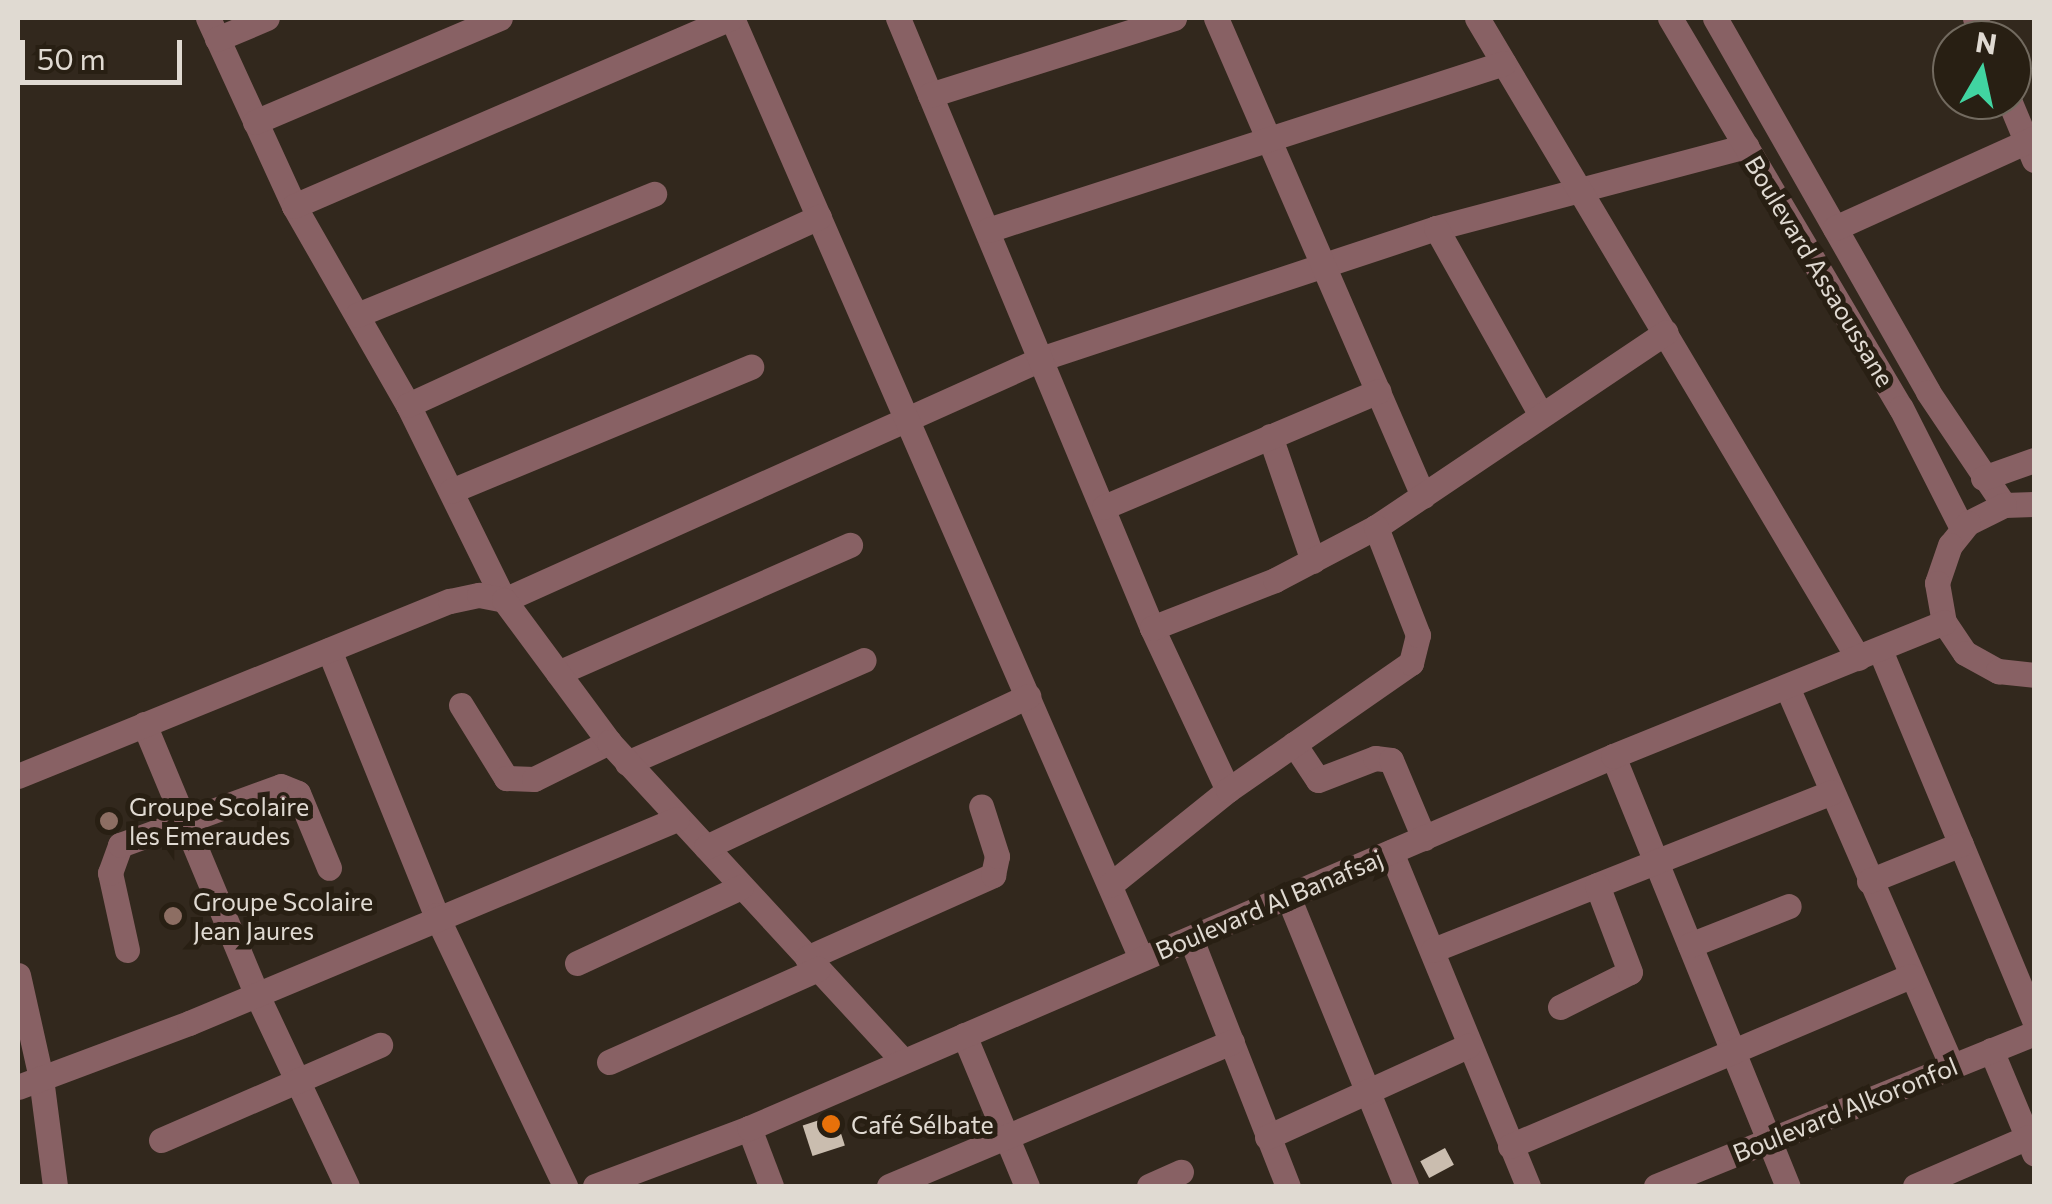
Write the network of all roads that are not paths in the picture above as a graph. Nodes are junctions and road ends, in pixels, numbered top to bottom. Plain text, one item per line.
1 (268, 18) edge
2 (500, 18) edge
3 (732, 18) edge
4 (898, 18) edge
5 (1174, 18) edge
6 (1216, 18) edge
7 (1477, 18) edge
8 (1670, 18) edge
9 (1722, 20) edge
10 (212, 28) edge
11 (1504, 63) junction
12 (930, 95) junction
13 (2019, 120) edge
14 (255, 122) junction
15 (1268, 137) junction
16 (1746, 146) junction
17 (2032, 146) edge
18 (1579, 189) junction
19 (654, 194) dead end
20 (294, 206) junction
21 (819, 217) junction
22 (1436, 228) junction
23 (1835, 228) junction
24 (988, 230) junction
25 (1322, 264) junction
26 (356, 315) junction
27 (1666, 332) junction
28 (1043, 358) junction
29 (751, 367) dead end
30 (1378, 390) junction
31 (408, 405) junction
32 (1540, 413) junction
33 (908, 422) junction
34 (1270, 436) junction
35 (2034, 460) edge
36 (1982, 478) junction
37 (451, 492) junction
38 (1423, 496) junction
39 (2034, 504) edge
40 (2004, 505) junction
41 (1104, 507) junction
42 (1376, 527) junction
43 (1962, 528) junction
44 (850, 546) dead end
45 (1313, 561) junction
46 (504, 600) junction
47 (1944, 622) junction
48 (1152, 628) junction
49 (329, 650) junction
50 (1869, 654) junction
51 (864, 660) dead end
52 (558, 673) junction
53 (2034, 675) edge
54 (1787, 687) junction
55 (1028, 696) junction
56 (461, 705) dead end
57 (144, 724) junction
58 (609, 742) junction
59 (1294, 744) junction
60 (1613, 756) junction
61 (627, 763) junction
62 (18, 776) edge
63 (1228, 790) junction
64 (1832, 792) junction
65 (981, 806) dead end
66 (676, 819) junction
67 (185, 823) junction
68 (1424, 838) junction
69 (1961, 844) junction
70 (706, 846) junction
71 (1391, 852) junction
72 (1657, 862) junction
73 (329, 868) dead end
74 (1869, 881) junction
75 (1597, 885) junction
76 (1110, 886) junction
77 (741, 887) junction
78 (1289, 899) junction
79 (1789, 906) dead end
80 (436, 915) junction
81 (1190, 939) junction
82 (1690, 945) junction
83 (127, 950) dead end
84 (1433, 950) junction
85 (1142, 958) junction
86 (576, 963) dead end
87 (813, 963) junction
88 (18, 975) edge
89 (1910, 976) junction
90 (257, 995) junction
91 (1560, 1008) dead end
92 (2034, 1020) edge
93 (2034, 1032) edge
94 (964, 1035) junction
95 (1232, 1042) junction
96 (380, 1045) dead end
97 (1468, 1046) junction
98 (1731, 1050) junction
99 (1991, 1050) junction
100 (902, 1059) junction
101 (609, 1062) dead end
102 (1951, 1065) junction
103 (29, 1082) edge
104 (297, 1082) junction
105 (1367, 1092) junction
106 (749, 1128) junction
107 (1008, 1138) junction
108 (1267, 1138) junction
109 (161, 1140) dead end
110 (1768, 1140) junction
111 (2031, 1145) edge
112 (1510, 1146) junction
113 (1182, 1172) dead end
114 (664, 1174) edge
115 (55, 1186) edge
116 (347, 1186) edge
117 (565, 1186) edge
118 (596, 1186) edge
119 (771, 1186) edge
120 (889, 1186) edge
121 (1027, 1186) edge
122 (1149, 1186) edge
123 (1288, 1186) edge
124 (1406, 1186) edge
125 (1528, 1186) edge
126 (1656, 1186) edge
127 (1788, 1186) edge
128 (1916, 1186) edge

1 - 10 street
2 - 14 street
3 - 20 street
3 - 21 street
4 - 12 street
5 - 12 street
6 - 15 street
7 - 11 street
8 - 16 street, Boulevard Assaoussane
9 - 23 street, Boulevard Assaoussane
10 - 14 street
11 - 15 street
11 - 18 street
12 - 24 street
13 - 17 street
14 - 20 street
15 - 24 street
15 - 25 street
16 - 18 street
16 - 43 street, Boulevard Assaoussane
17 - 23 street
18 - 22 street
18 - 27 street
19 - 26 street
20 - 26 street
21 - 31 street
21 - 33 street
22 - 25 street
22 - 32 street
23 - 36 street, Boulevard Assaoussane
24 - 28 street
25 - 28 street
25 - 30 street
26 - 31 street
27 - 32 street
27 - 50 street
28 - 33 street
28 - 41 street
29 - 37 street
30 - 34 street
30 - 38 street
31 - 37 street
32 - 38 street
33 - 46 street
33 - 55 street
34 - 41 street
34 - 45 street
35 - 36 street
36 - 40 street, Boulevard Assaoussane
37 - 46 street
38 - 42 street
39 - 40 street
40 - 43 street
41 - 48 street
42 - 45 street
42 - 59 street
43 - 47 street
44 - 52 street
45 - 48 street
46 - 49 street
46 - 52 street
47 - 50 street, Boulevard Al Banafsaj
47 - 53 street
48 - 63 street
49 - 57 street
49 - 80 street
50 - 54 street, Boulevard Al Banafsaj
50 - 69 street
51 - 61 street
52 - 58 street
54 - 60 street, Boulevard Al Banafsaj
54 - 64 street
55 - 70 street
55 - 76 street
56 - 58 street
57 - 62 street
57 - 67 street
58 - 61 street
59 - 63 street
59 - 68 street
60 - 68 street, Boulevard Al Banafsaj
60 - 72 street
61 - 66 street
63 - 76 street
64 - 72 street
64 - 74 street
65 - 87 street
66 - 70 street
66 - 80 street
67 - 73 street
67 - 83 street
67 - 90 street
68 - 71 street, Boulevard Al Banafsaj
69 - 74 street
69 - 92 street
70 - 77 street
71 - 78 street, Boulevard Al Banafsaj
71 - 84 street
72 - 75 street
72 - 82 street
74 - 89 street
75 - 84 street
75 - 91 street
76 - 85 street
77 - 86 street
77 - 87 street
78 - 81 street, Boulevard Al Banafsaj
78 - 105 street
79 - 82 street
80 - 90 street
80 - 117 street
81 - 85 street, Boulevard Al Banafsaj
81 - 95 street
82 - 98 street
84 - 97 street
85 - 94 street, Boulevard Al Banafsaj
87 - 100 street
87 - 101 street
88 - 103 street
89 - 98 street
89 - 102 street
90 - 103 street
90 - 104 street
93 - 99 street, Boulevard Alkoronfol
94 - 100 street, Boulevard Al Banafsaj
94 - 107 street
95 - 107 street
95 - 108 street
96 - 104 street
97 - 105 street
97 - 112 street
98 - 110 street
98 - 112 street
99 - 102 street, Boulevard Alkoronfol
99 - 111 street
100 - 106 street, Boulevard Al Banafsaj
102 - 110 street, Boulevard Alkoronfol
103 - 115 street
104 - 109 street
104 - 116 street
105 - 108 street
105 - 124 street
106 - 114 street, Boulevard Al Banafsaj
106 - 119 street
107 - 120 street
107 - 121 street
108 - 123 street
110 - 126 street, Boulevard Alkoronfol
110 - 127 street
111 - 128 street
112 - 125 street
113 - 122 street
114 - 118 street, Boulevard Al Banafsaj

